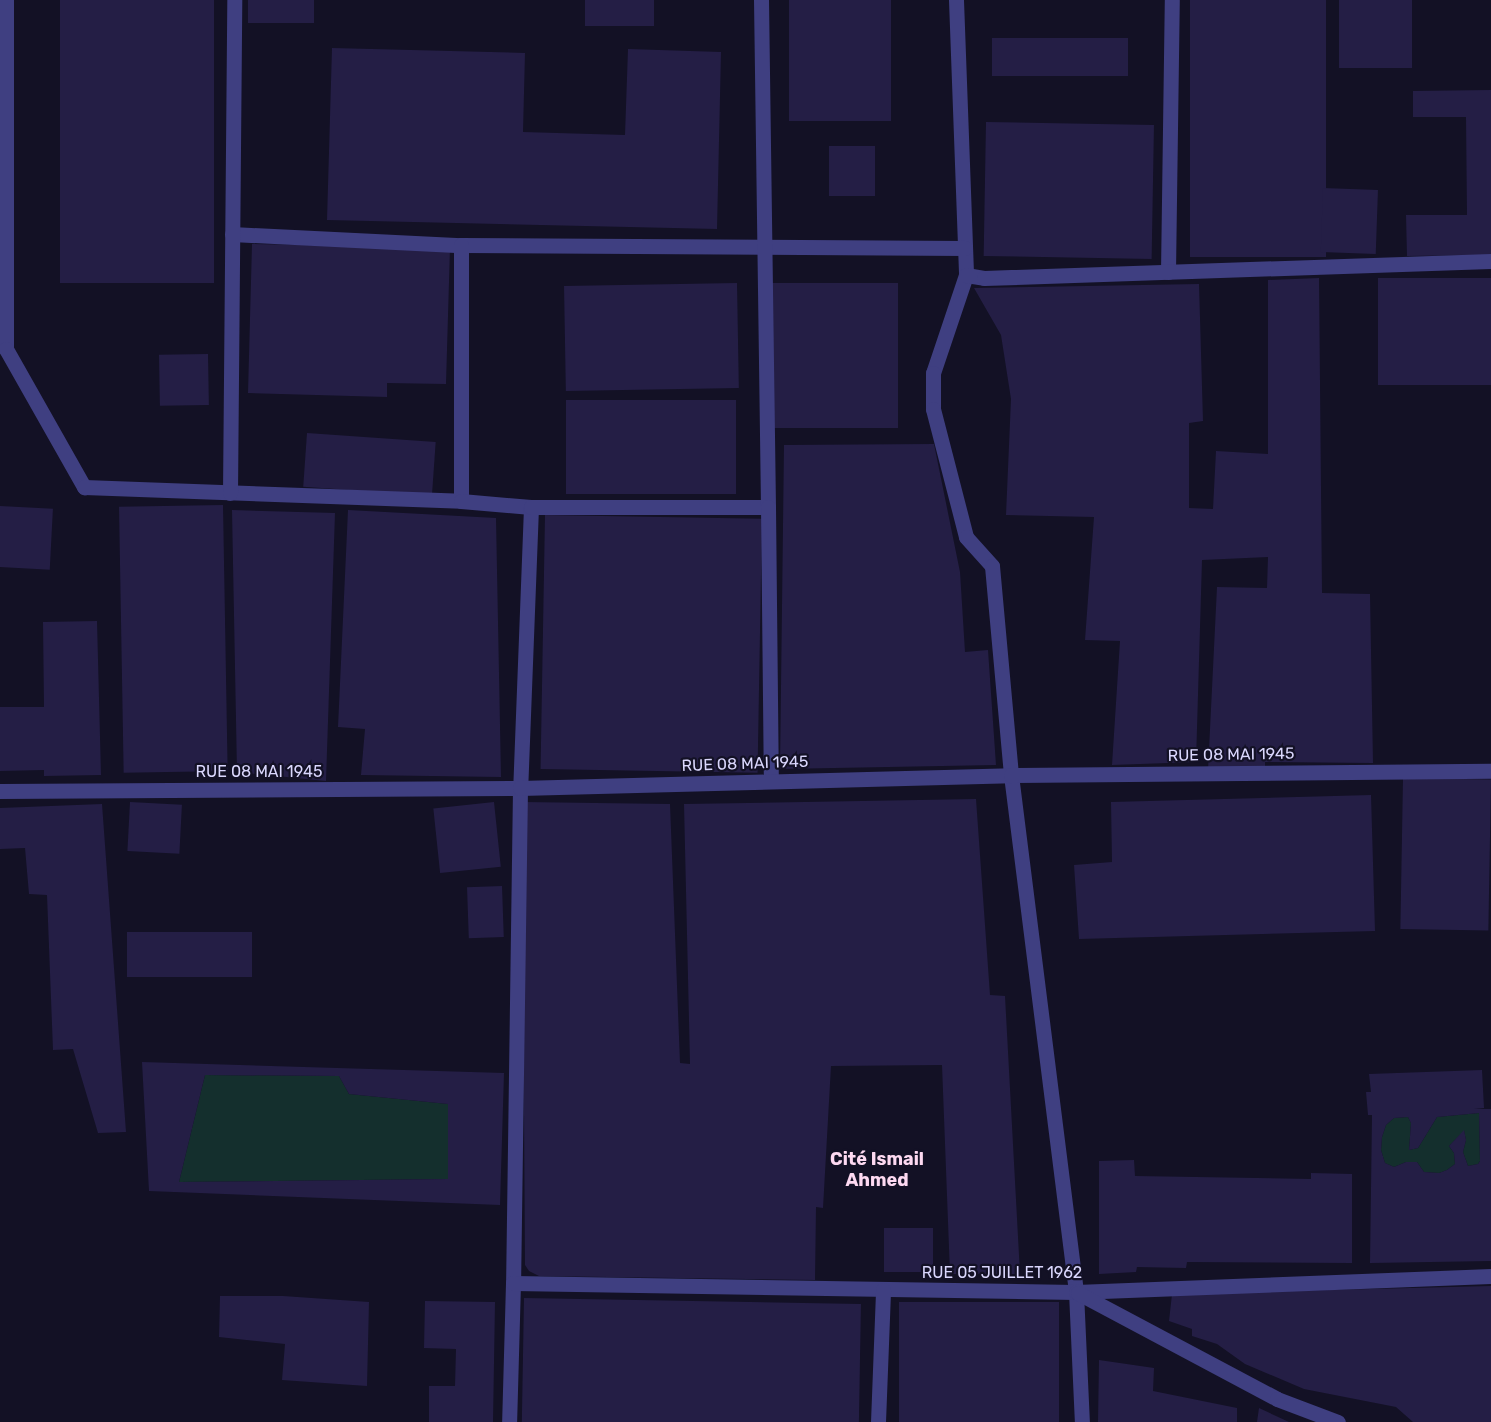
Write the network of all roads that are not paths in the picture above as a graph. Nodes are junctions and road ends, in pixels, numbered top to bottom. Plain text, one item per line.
1 (6, 0) edge
2 (234, 0) edge
3 (761, 0) edge
4 (956, 0) edge
5 (1172, 0) edge
6 (232, 234) junction
7 (460, 245) junction
8 (765, 248) junction
9 (965, 248) junction
10 (1491, 261) edge
11 (1168, 272) junction
12 (966, 275) junction
13 (230, 493) junction
14 (461, 501) junction
15 (531, 507) junction
16 (768, 507) junction
17 (1491, 771) edge
18 (1011, 775) junction
19 (771, 781) junction
20 (520, 788) junction
21 (0, 791) edge
22 (1491, 1276) edge
23 (513, 1283) junction
24 (883, 1290) junction
25 (1076, 1292) junction
26 (509, 1422) edge
27 (878, 1422) edge
28 (1082, 1422) edge
29 (1338, 1422) edge

1 - 13 street
2 - 6 street
3 - 8 street
4 - 9 street
5 - 11 street
6 - 7 street
6 - 13 street
7 - 8 street
7 - 14 street
8 - 9 street
8 - 16 street
9 - 12 street
10 - 11 street
11 - 12 street
12 - 18 street
13 - 14 street
14 - 15 street
15 - 16 street
15 - 20 street
16 - 19 street
17 - 18 street, RUE 08 MAI 1945
18 - 19 street, RUE 08 MAI 1945
18 - 25 street
19 - 20 street, RUE 08 MAI 1945
20 - 21 street, RUE 08 MAI 1945
20 - 23 street
22 - 25 street, RUE 05 JUILLET 1962
23 - 24 street, RUE 05 JUILLET 1962
23 - 26 street
24 - 25 street, RUE 05 JUILLET 1962
24 - 27 street
25 - 28 street
25 - 29 street

